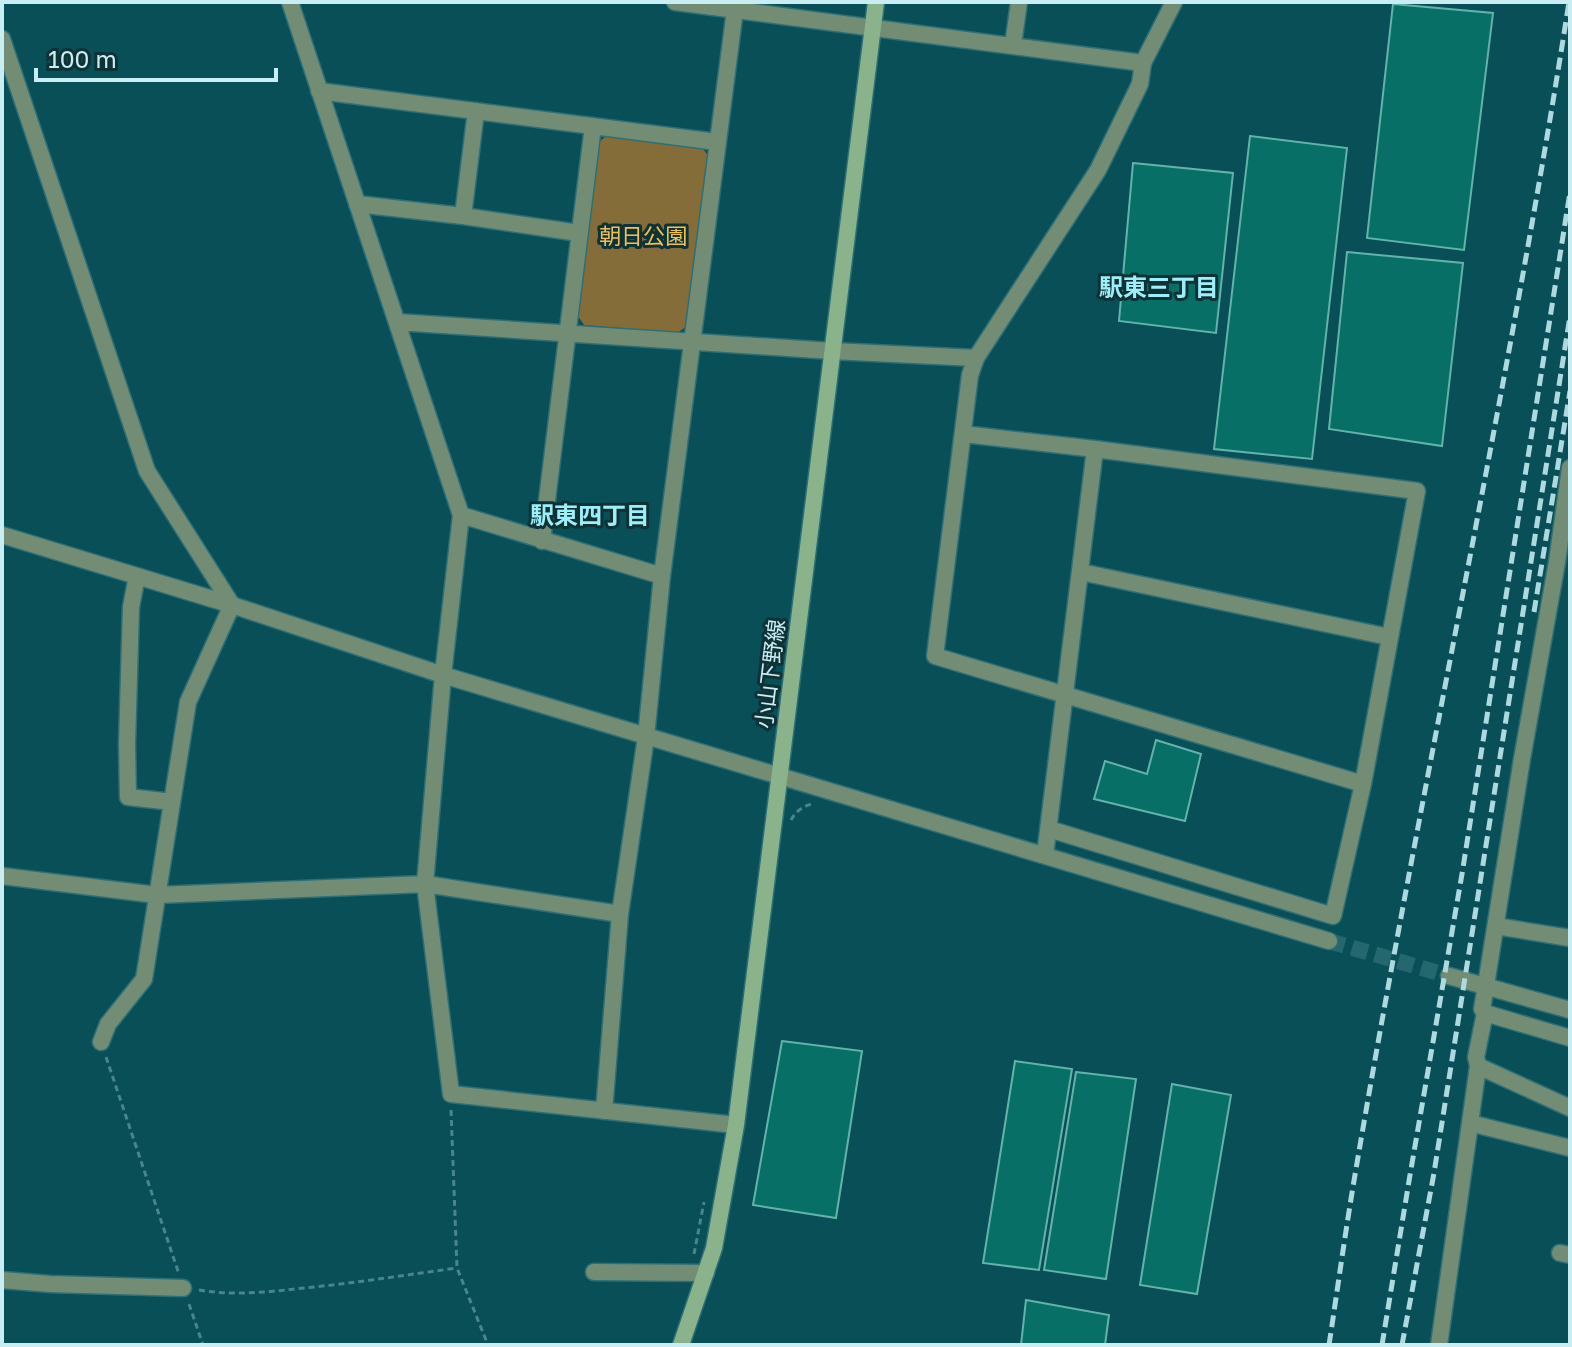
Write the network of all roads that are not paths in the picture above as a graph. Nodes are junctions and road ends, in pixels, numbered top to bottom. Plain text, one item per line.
1 (290, 2) edge
2 (675, 2) edge
3 (876, 2) edge
4 (1019, 2) edge
5 (1174, 2) edge
6 (736, 6) edge
7 (873, 27) junction
8 (2, 39) edge
9 (1013, 45) junction
10 (1143, 63) junction
11 (319, 91) junction
12 (476, 111) junction
13 (593, 126) junction
14 (717, 142) junction
15 (357, 204) junction
16 (463, 216) junction
17 (579, 233) junction
18 (397, 322) junction
19 (567, 333) junction
20 (692, 341) junction
21 (832, 351) junction
22 (976, 358) junction
23 (963, 434) junction
24 (1095, 449) junction
25 (1570, 468) edge
26 (461, 515) junction
27 (2, 535) edge
28 (542, 541) junction
29 (1563, 562) edge
30 (1081, 572) junction
31 (137, 576) junction
32 (662, 576) junction
33 (232, 605) junction
34 (1389, 637) junction
35 (443, 675) junction
36 (1064, 695) junction
37 (646, 737) junction
38 (780, 777) junction
39 (1363, 784) junction
40 (172, 802) junction
41 (1049, 829) junction
42 (1045, 855) junction
43 (2, 876) edge
44 (425, 884) junction
45 (157, 895) junction
46 (620, 914) junction
47 (1496, 926) junction
48 (1570, 938) edge
49 (1329, 941) tunnel mouth
50 (1449, 976) tunnel mouth
51 (1486, 985) junction
52 (1570, 1010) edge
53 (1485, 1013) junction
54 (1570, 1038) edge
55 (101, 1042) road end
56 (1478, 1066) junction
57 (1570, 1108) edge
58 (604, 1111) junction
59 (1470, 1123) junction
60 (736, 1125) junction
61 (1570, 1148) edge
62 (594, 1272) dead end
63 (706, 1273) junction
64 (2, 1280) edge
65 (183, 1288) road end
66 (681, 1345) edge
67 (1439, 1345) edge

1 - 11 street
2 - 6 street
3 - 7 main road, 小山下野線
4 - 9 street
5 - 10 street
6 - 7 street
6 - 14 street
7 - 9 street
7 - 21 main road, 小山下野線
8 - 33 street
9 - 10 street
10 - 22 street
11 - 12 street
11 - 15 street
12 - 13 street
12 - 16 street
13 - 14 street
13 - 17 street
14 - 20 street
15 - 16 street
15 - 18 street
16 - 17 street
17 - 19 street
18 - 19 street
18 - 26 street
19 - 20 street
19 - 28 street
20 - 21 street
20 - 32 street
21 - 22 street
21 - 38 main road, 小山下野線
22 - 23 street
23 - 24 street
23 - 36 street
24 - 30 street
24 - 34 street
25 - 29 street
26 - 28 street
26 - 35 street
27 - 31 street
28 - 32 street
29 - 47 street
30 - 34 street
30 - 36 street
31 - 33 street
31 - 40 street
32 - 37 street
33 - 35 street
33 - 40 street
34 - 39 street
35 - 37 street
35 - 44 street
36 - 39 street
36 - 41 street
37 - 38 street
37 - 46 street
38 - 42 street
38 - 60 main road, 小山下野線
39 - 41 street
40 - 45 street
41 - 42 street
42 - 49 street
43 - 45 street
44 - 45 street
44 - 46 street
44 - 58 street
45 - 55 street
46 - 58 street
47 - 48 street
47 - 51 street
50 - 51 street
51 - 52 street
51 - 53 street
53 - 54 street
53 - 56 street
56 - 57 street
56 - 59 street
58 - 60 street
59 - 61 street
59 - 67 street
60 - 63 main road, 小山下野線
62 - 63 street
63 - 66 main road, 小山下野線
64 - 65 street

